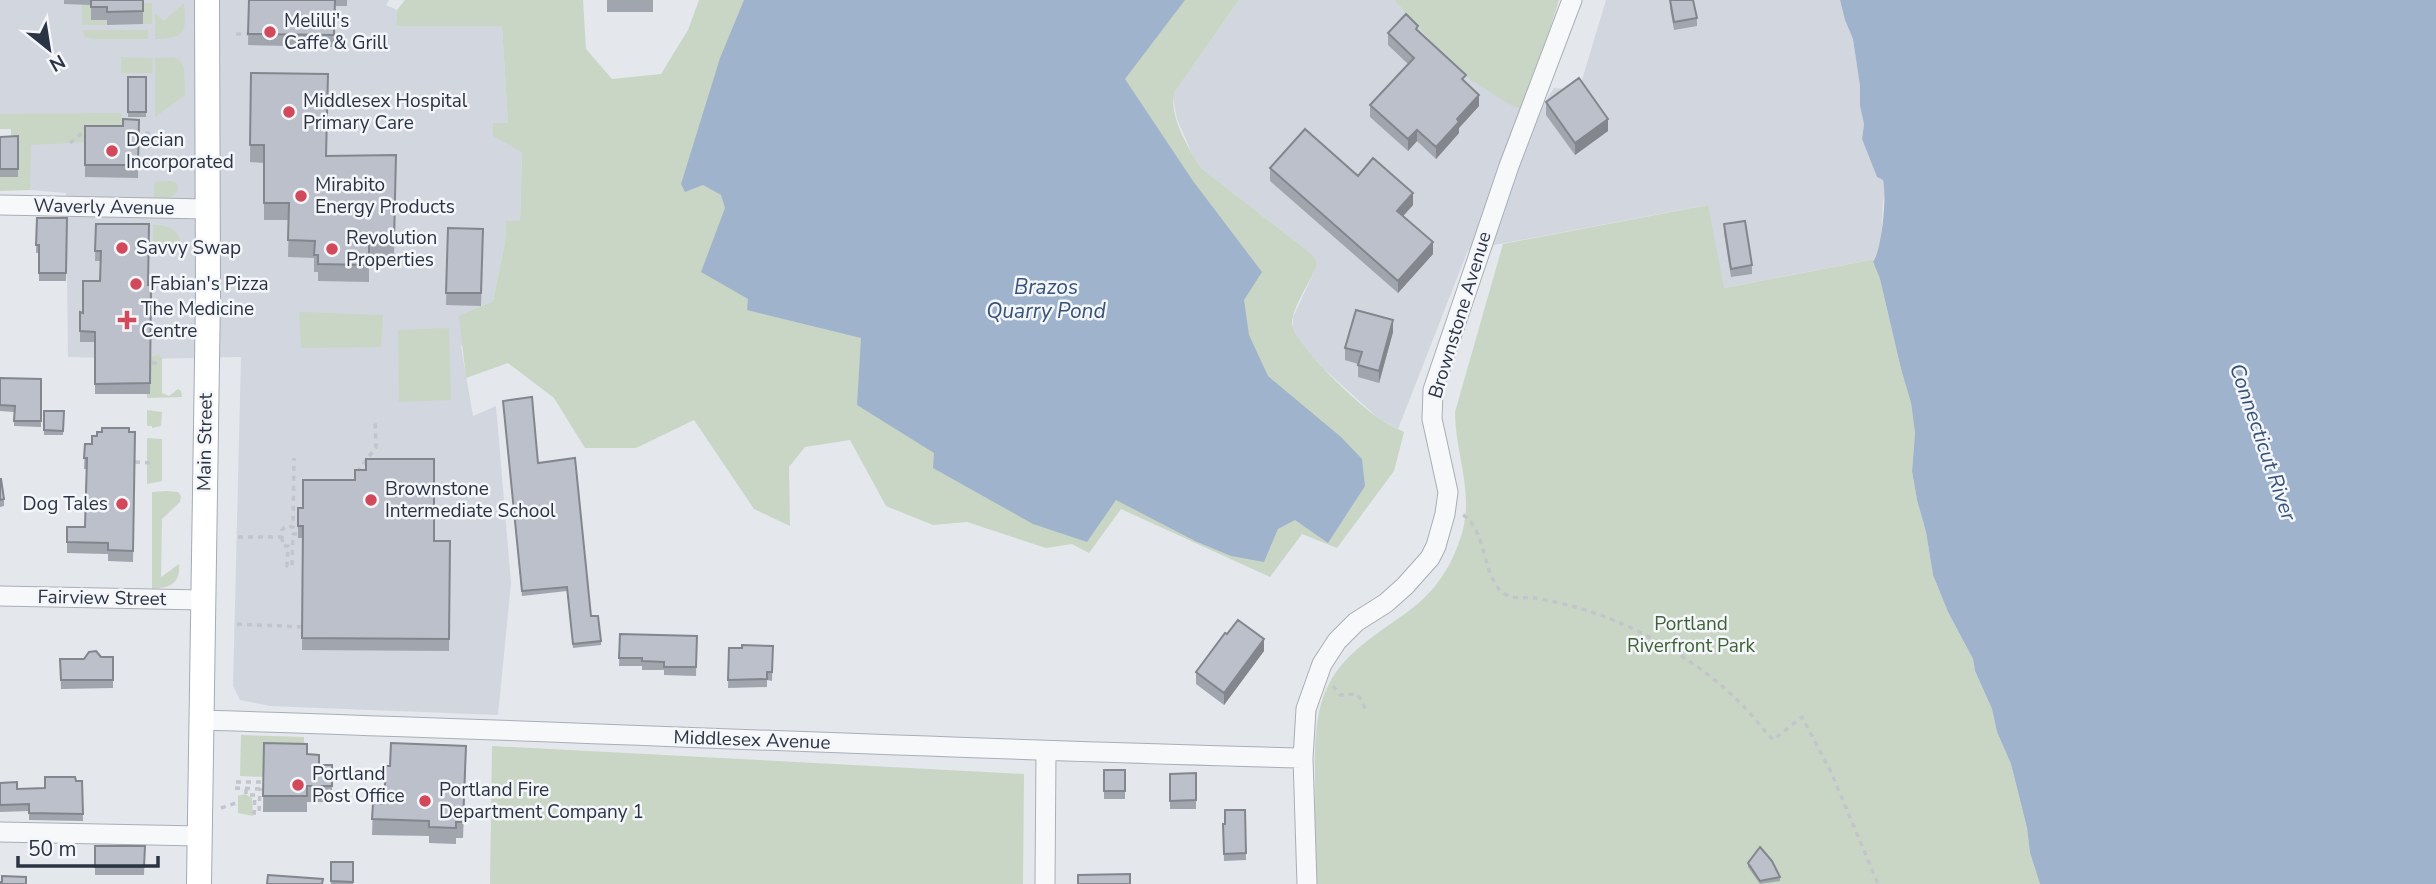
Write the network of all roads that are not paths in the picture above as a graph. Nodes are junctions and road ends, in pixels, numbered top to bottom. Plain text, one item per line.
1 (207, 0) edge
2 (1572, 0) edge
3 (0, 205) edge
4 (207, 209) junction
5 (0, 596) edge
6 (203, 600) junction
7 (201, 720) junction
8 (1046, 751) junction
9 (1303, 758) junction
10 (0, 832) edge
11 (200, 836) junction
12 (199, 884) edge
13 (1045, 884) edge
14 (1307, 884) edge

1 - 4 main road, Main Street
2 - 9 street, Brownstone Avenue
3 - 4 street, Waverly Avenue
4 - 6 main road, Main Street
5 - 6 street, Fairview Street
6 - 7 main road, Main Street
7 - 8 street, Middlesex Avenue
7 - 11 main road, Main Street
8 - 9 street, Middlesex Avenue
8 - 13 street
9 - 14 street, Brownstone Avenue
10 - 11 street
11 - 12 main road, Main Street

